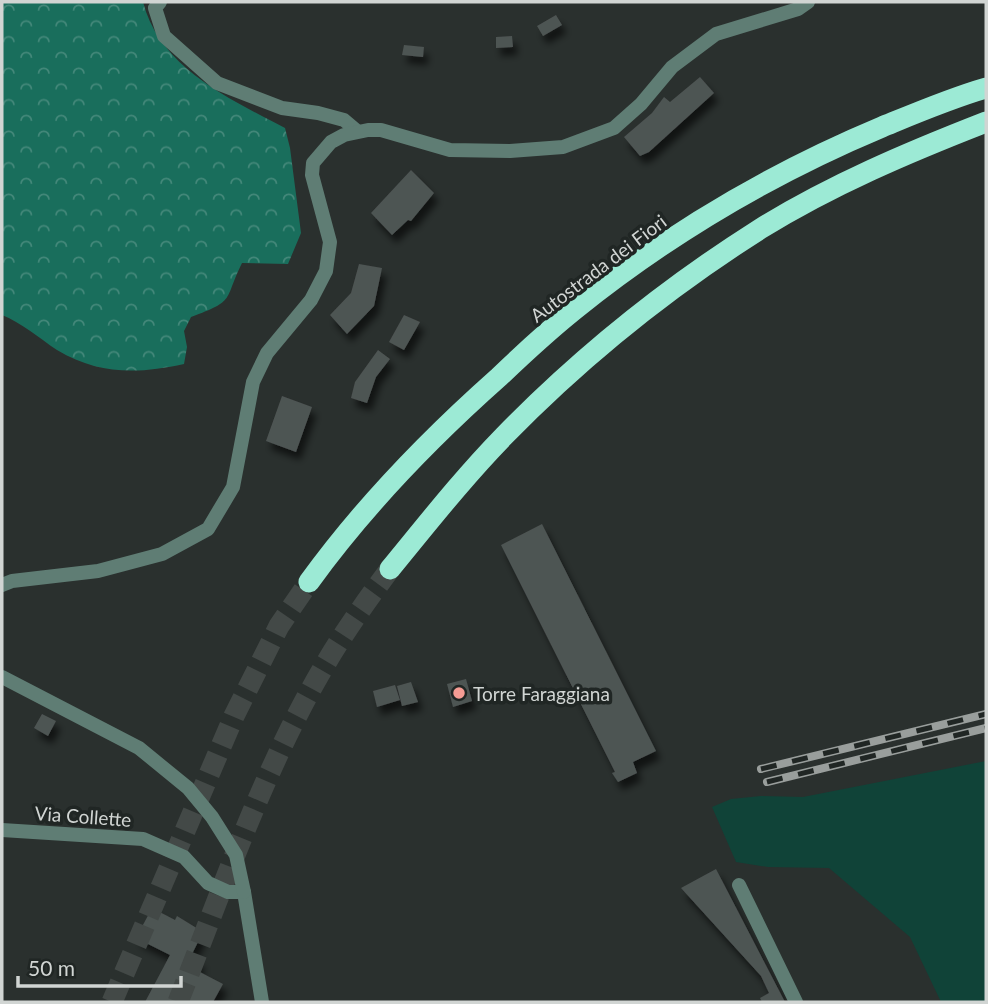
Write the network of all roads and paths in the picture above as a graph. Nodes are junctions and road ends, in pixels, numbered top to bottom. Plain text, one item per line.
1 (160, 2) edge
2 (808, 2) edge
3 (986, 88) edge
4 (986, 122) edge
5 (357, 131) junction
6 (390, 569) tunnel mouth
7 (309, 582) tunnel mouth
8 (2, 585) edge
9 (2, 677) edge
10 (2, 830) edge
11 (739, 885) dead end
12 (244, 892) junction
13 (262, 1002) edge
14 (796, 1002) edge

1 - 5 street
2 - 5 street
3 - 7 highway, Autostrada dei Fiori
4 - 6 highway
5 - 8 street
9 - 12 street
10 - 12 street, Via Collette
11 - 14 street
12 - 13 street

